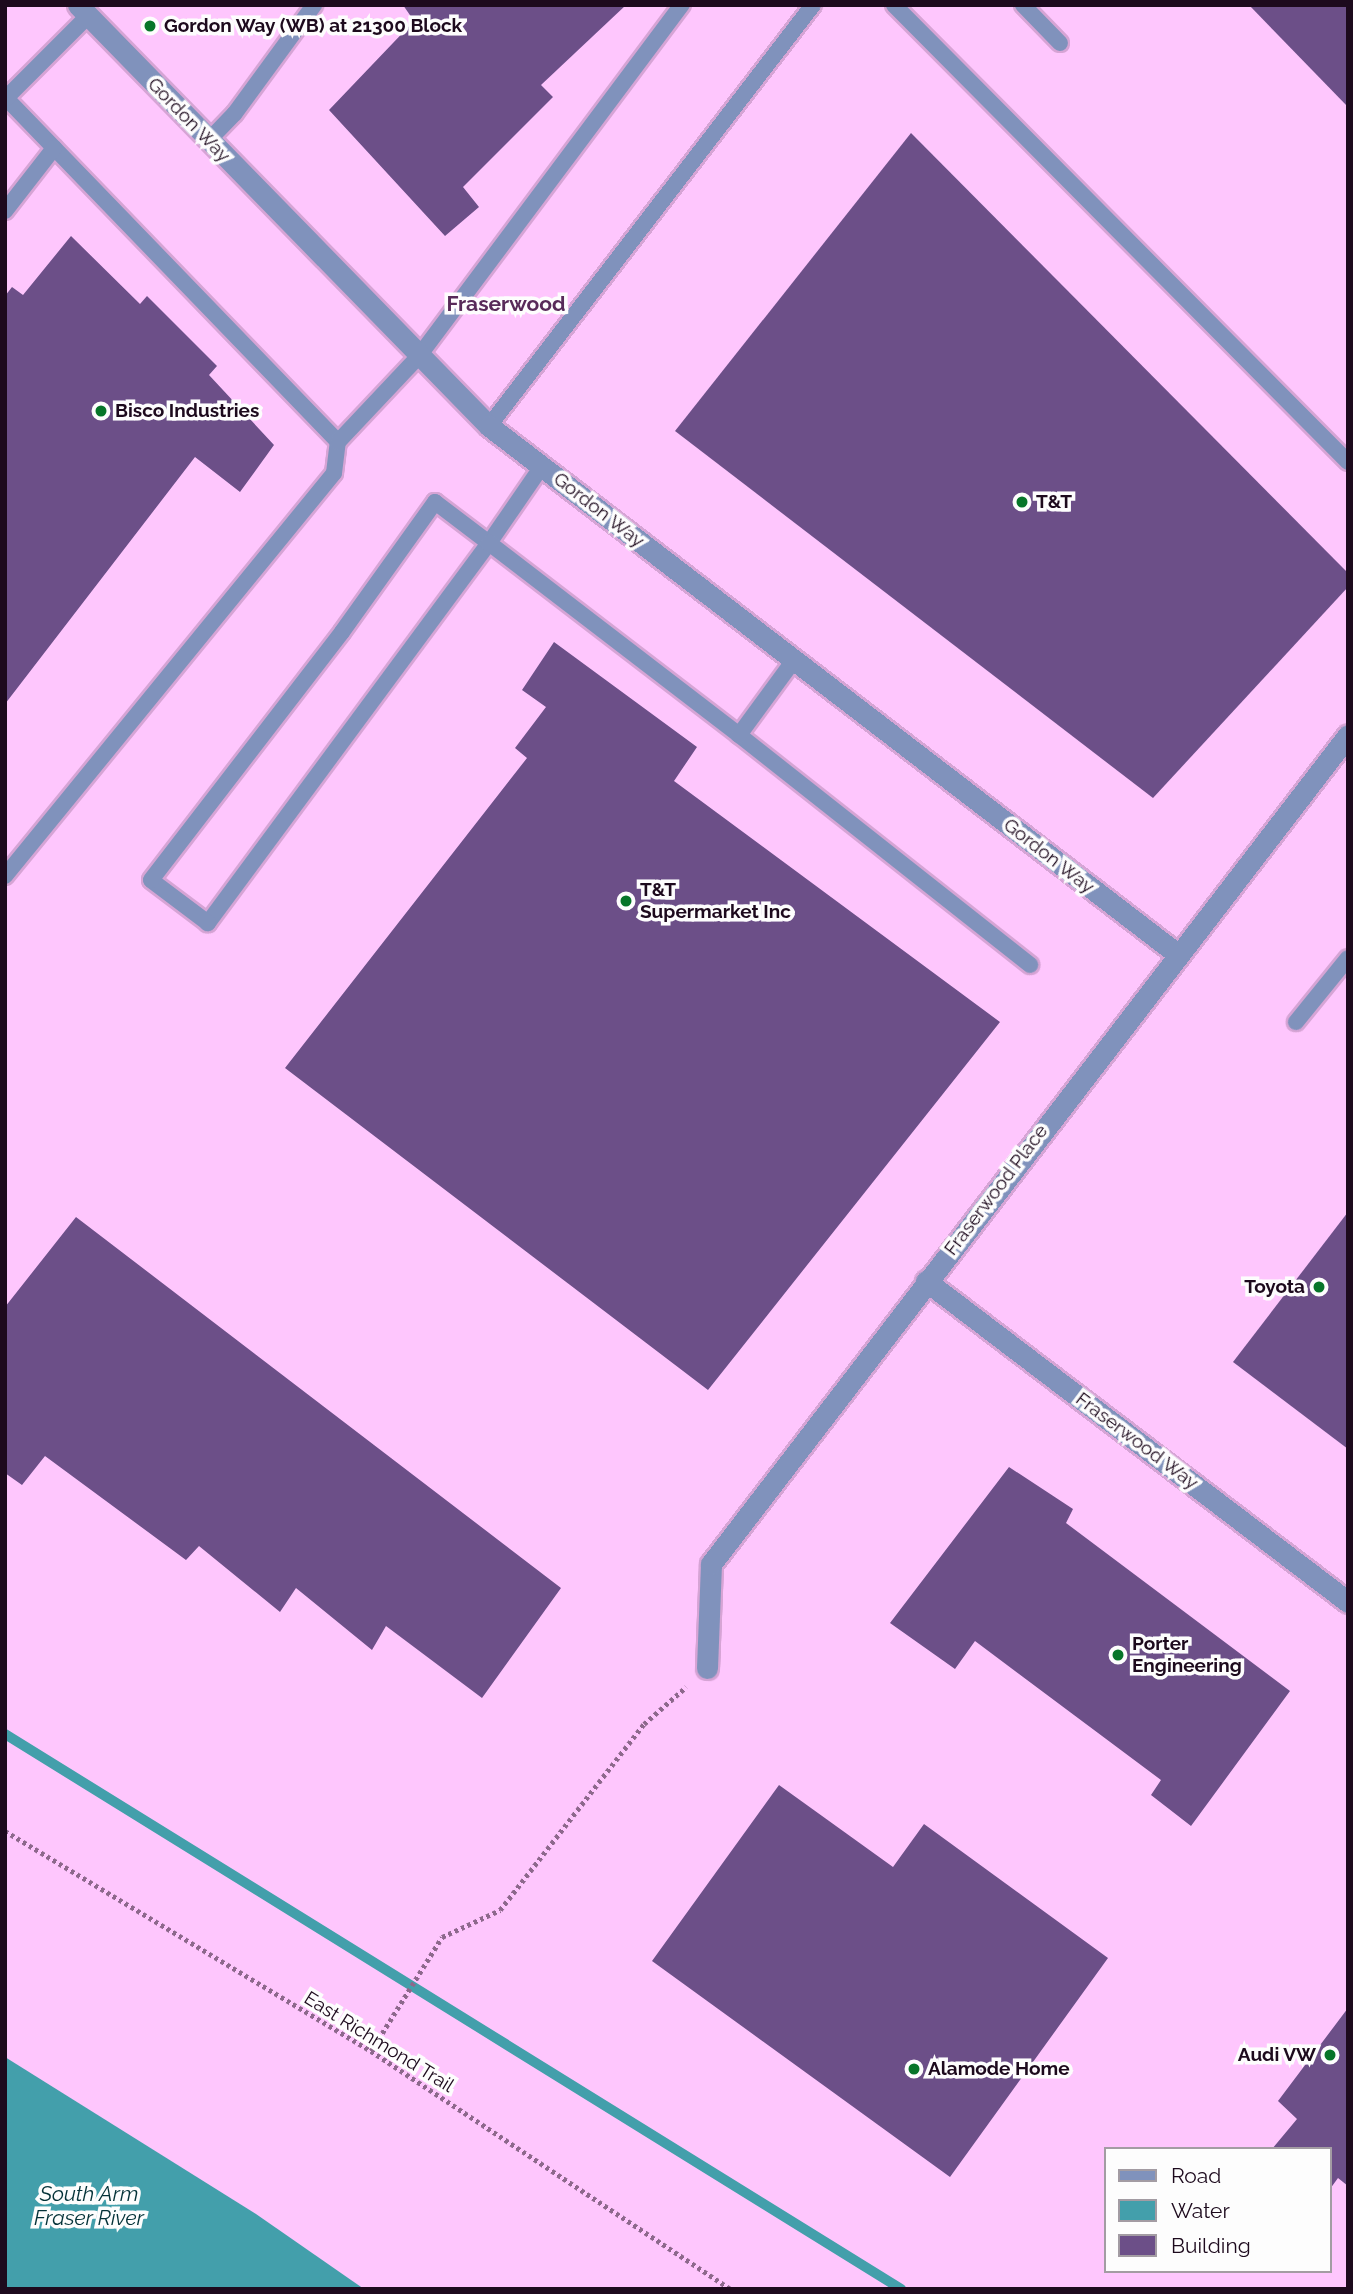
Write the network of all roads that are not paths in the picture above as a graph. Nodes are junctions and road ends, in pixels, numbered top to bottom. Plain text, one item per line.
1 (314, 5) edge
2 (682, 5) edge
3 (813, 5) edge
4 (894, 5) edge
5 (1023, 5) edge
6 (83, 10) edge
7 (1060, 43) dead end
8 (6, 98) edge
9 (209, 140) junction
10 (54, 148) junction
11 (5, 211) edge
12 (419, 356) junction
13 (489, 426) junction
14 (338, 442) junction
15 (1348, 462) edge
16 (542, 466) junction
17 (489, 543) junction
18 (794, 660) junction
19 (739, 735) junction
20 (1348, 735) edge
21 (5, 876) edge
22 (1176, 953) junction
23 (1348, 958) edge
24 (1030, 965) dead end
25 (1296, 1022) dead end
26 (926, 1281) junction
27 (1348, 1602) edge
28 (707, 1668) road end

1 - 9 lane
2 - 12 lane
3 - 13 lane
4 - 15 lane
5 - 7 lane
6 - 8 lane
6 - 9 street, Gordon Way
8 - 10 lane
9 - 12 street, Gordon Way
10 - 11 lane
10 - 14 lane
12 - 13 street, Gordon Way
12 - 14 lane
13 - 16 street, Gordon Way
14 - 21 lane
16 - 17 lane
16 - 18 street, Gordon Way
17 - 17 lane
17 - 19 lane
18 - 19 lane
18 - 22 street, Gordon Way
19 - 24 lane
20 - 22 street, Fraserwood Place
22 - 26 street, Fraserwood Place
23 - 25 lane
26 - 27 street, Fraserwood Way
26 - 28 street, Fraserwood Place

